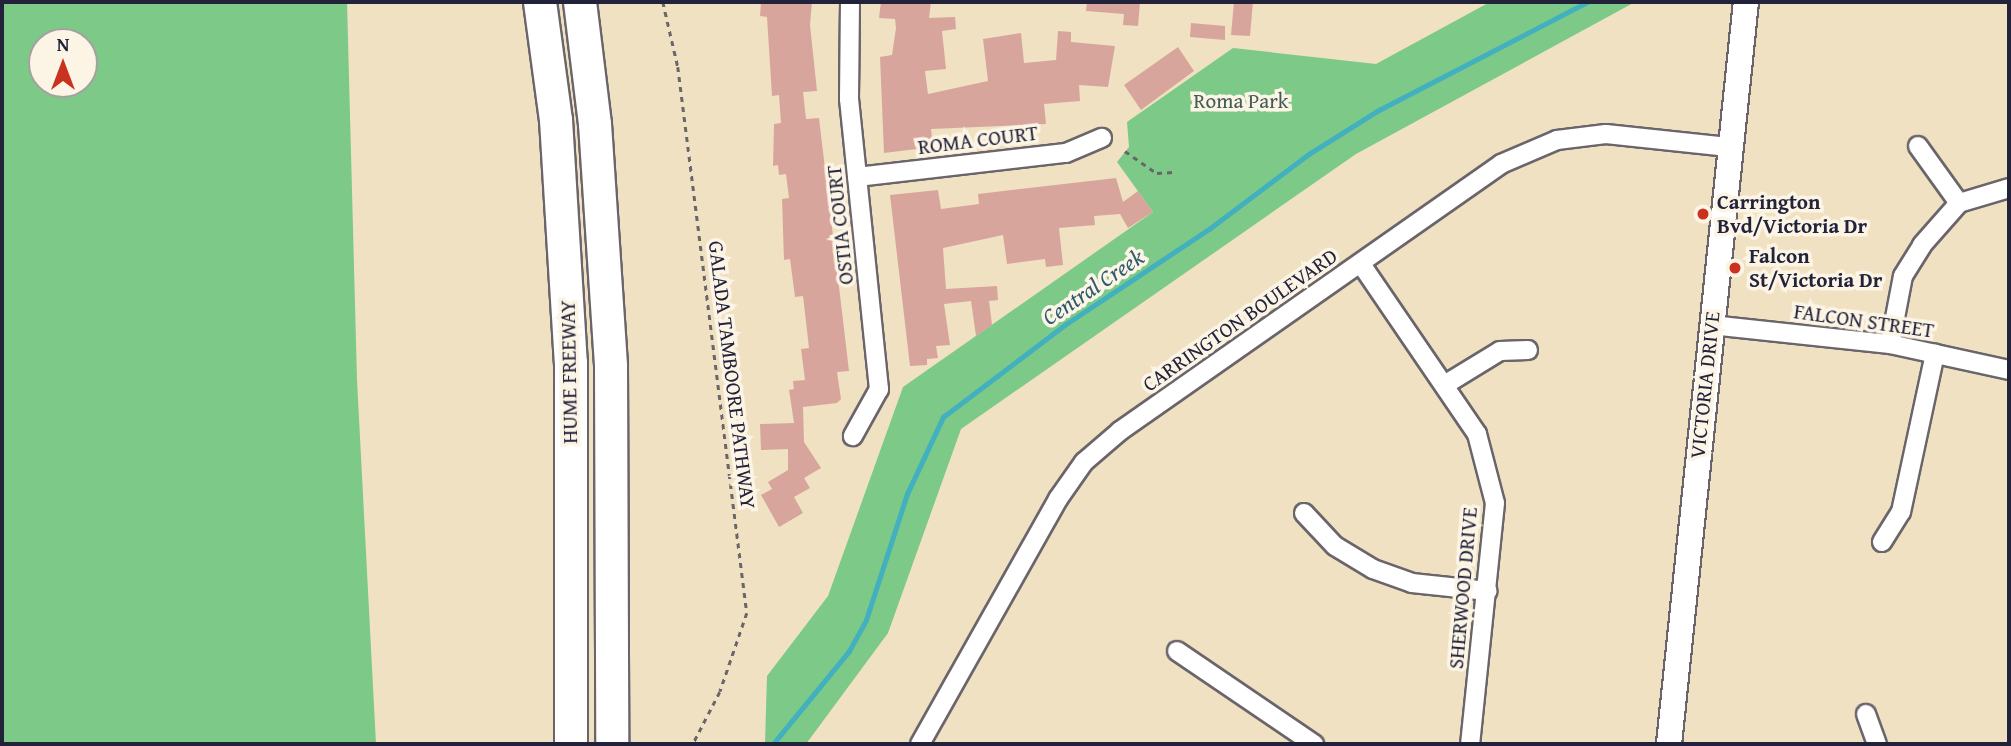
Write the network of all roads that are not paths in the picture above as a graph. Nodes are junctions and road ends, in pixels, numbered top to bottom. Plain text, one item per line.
1 (540, 2) edge
2 (580, 2) edge
3 (850, 2) edge
4 (1741, 9) edge
5 (1102, 138) dead end
6 (1918, 146) dead end
7 (1728, 147) junction
8 (857, 177) junction
9 (2009, 188) edge
10 (1959, 203) junction
11 (1361, 264) junction
12 (1711, 325) junction
13 (1891, 344) junction
14 (1528, 350) dead end
15 (1935, 354) junction
16 (2009, 370) edge
17 (1446, 384) junction
18 (853, 436) dead end
19 (1304, 513) dead end
20 (1882, 542) dead end
21 (1488, 591) junction
22 (1177, 651) dead end
23 (1866, 715) dead end
24 (571, 744) edge
25 (612, 744) edge
26 (920, 744) edge
27 (1314, 744) edge
28 (1471, 744) edge
29 (1670, 744) edge
30 (1877, 744) edge

1 - 24 highway, HUME FREEWAY
2 - 25 highway, HUME FREEWAY
3 - 8 street, OSTIA COURT
4 - 7 street, VICTORIA DRIVE
5 - 8 street, ROMA COURT
6 - 10 street
7 - 11 street, CARRINGTON BOULEVARD
7 - 12 street, VICTORIA DRIVE
8 - 18 street, OSTIA COURT
9 - 10 street
10 - 13 street
11 - 17 street, SHERWOOD DRIVE
11 - 26 street, CARRINGTON BOULEVARD
12 - 13 street, FALCON STREET
12 - 29 street, VICTORIA DRIVE
13 - 15 street, FALCON STREET
14 - 17 street
15 - 16 street, FALCON STREET
15 - 20 street
17 - 21 street, SHERWOOD DRIVE
19 - 21 street
21 - 28 street, SHERWOOD DRIVE
22 - 27 street
23 - 30 street

